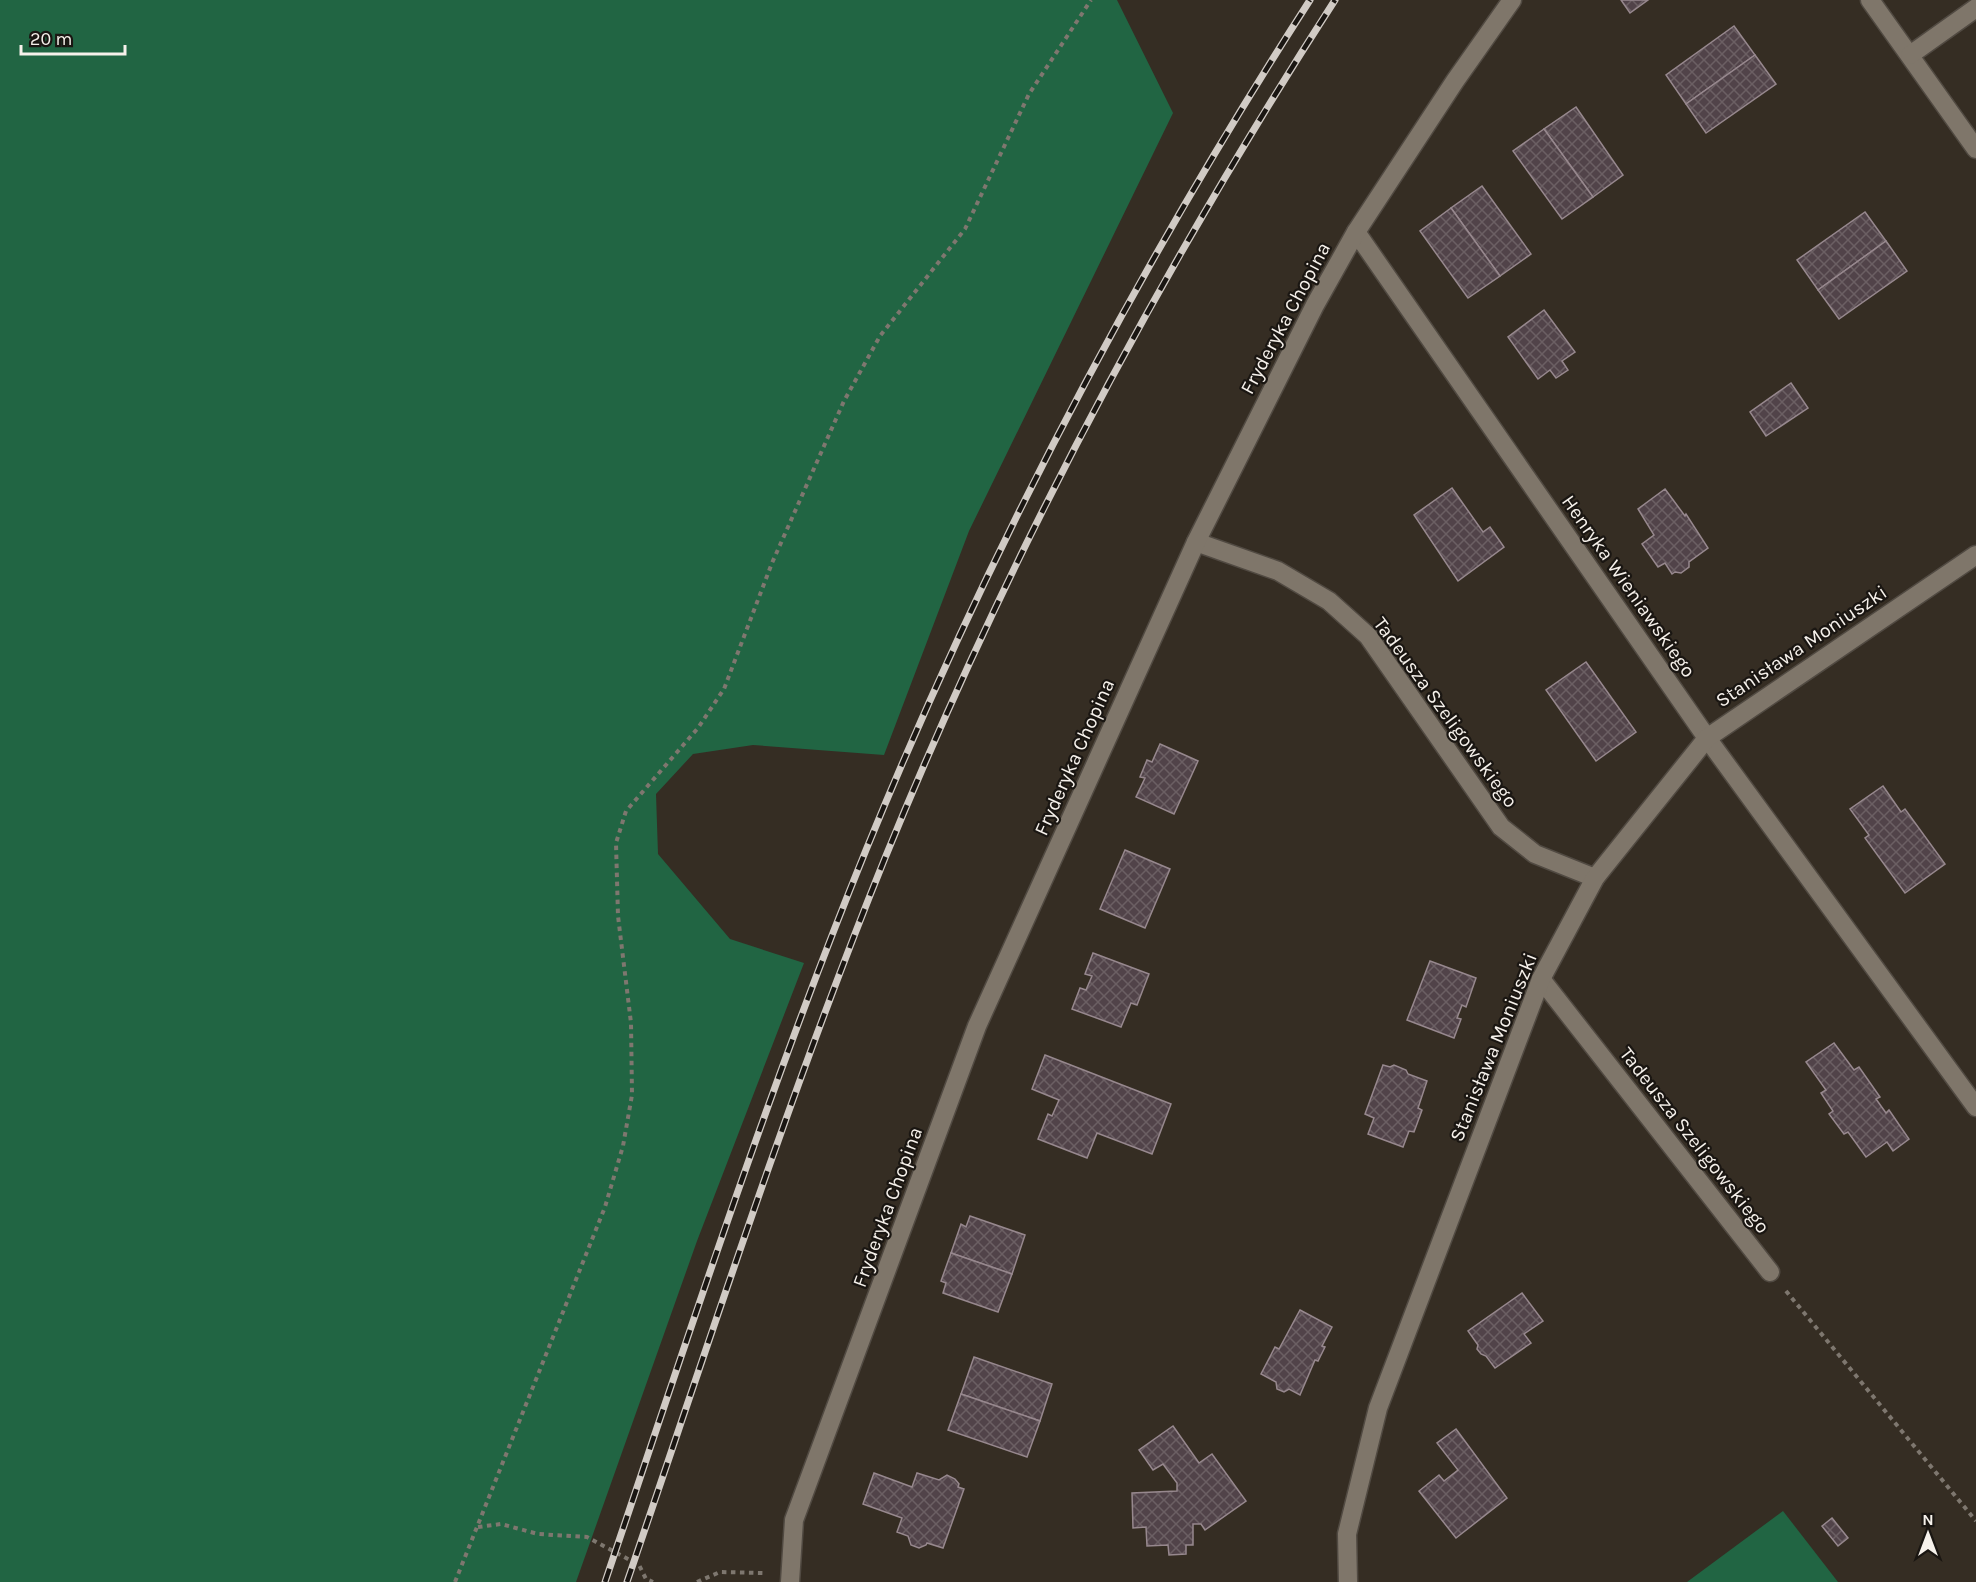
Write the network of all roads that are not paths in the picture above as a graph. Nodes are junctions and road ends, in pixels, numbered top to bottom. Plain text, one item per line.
1 (1512, 0) edge
2 (1870, 0) edge
3 (1976, 8) edge
4 (1910, 55) junction
5 (1976, 149) edge
6 (1356, 232) junction
7 (1196, 542) junction
8 (1976, 555) edge
9 (1707, 738) junction
10 (1595, 878) junction
11 (1541, 979) junction
12 (1976, 1107) edge
13 (1770, 1272) road end
14 (789, 1578) edge
15 (1348, 1582) edge

1 - 6 street, Fryderyka Chopina
2 - 4 street
3 - 4 street
4 - 5 street
6 - 7 street, Fryderyka Chopina
6 - 9 street, Henryka Wieniawskiego
7 - 10 street, Tadeusza Szeligowskiego
7 - 14 street, Fryderyka Chopina
8 - 9 street, Stanisława Moniuszki
9 - 10 street, Stanisława Moniuszki
9 - 12 street, Henryka Wieniawskiego
10 - 11 street, Stanisława Moniuszki
11 - 13 street, Tadeusza Szeligowskiego
11 - 15 street, Stanisława Moniuszki

